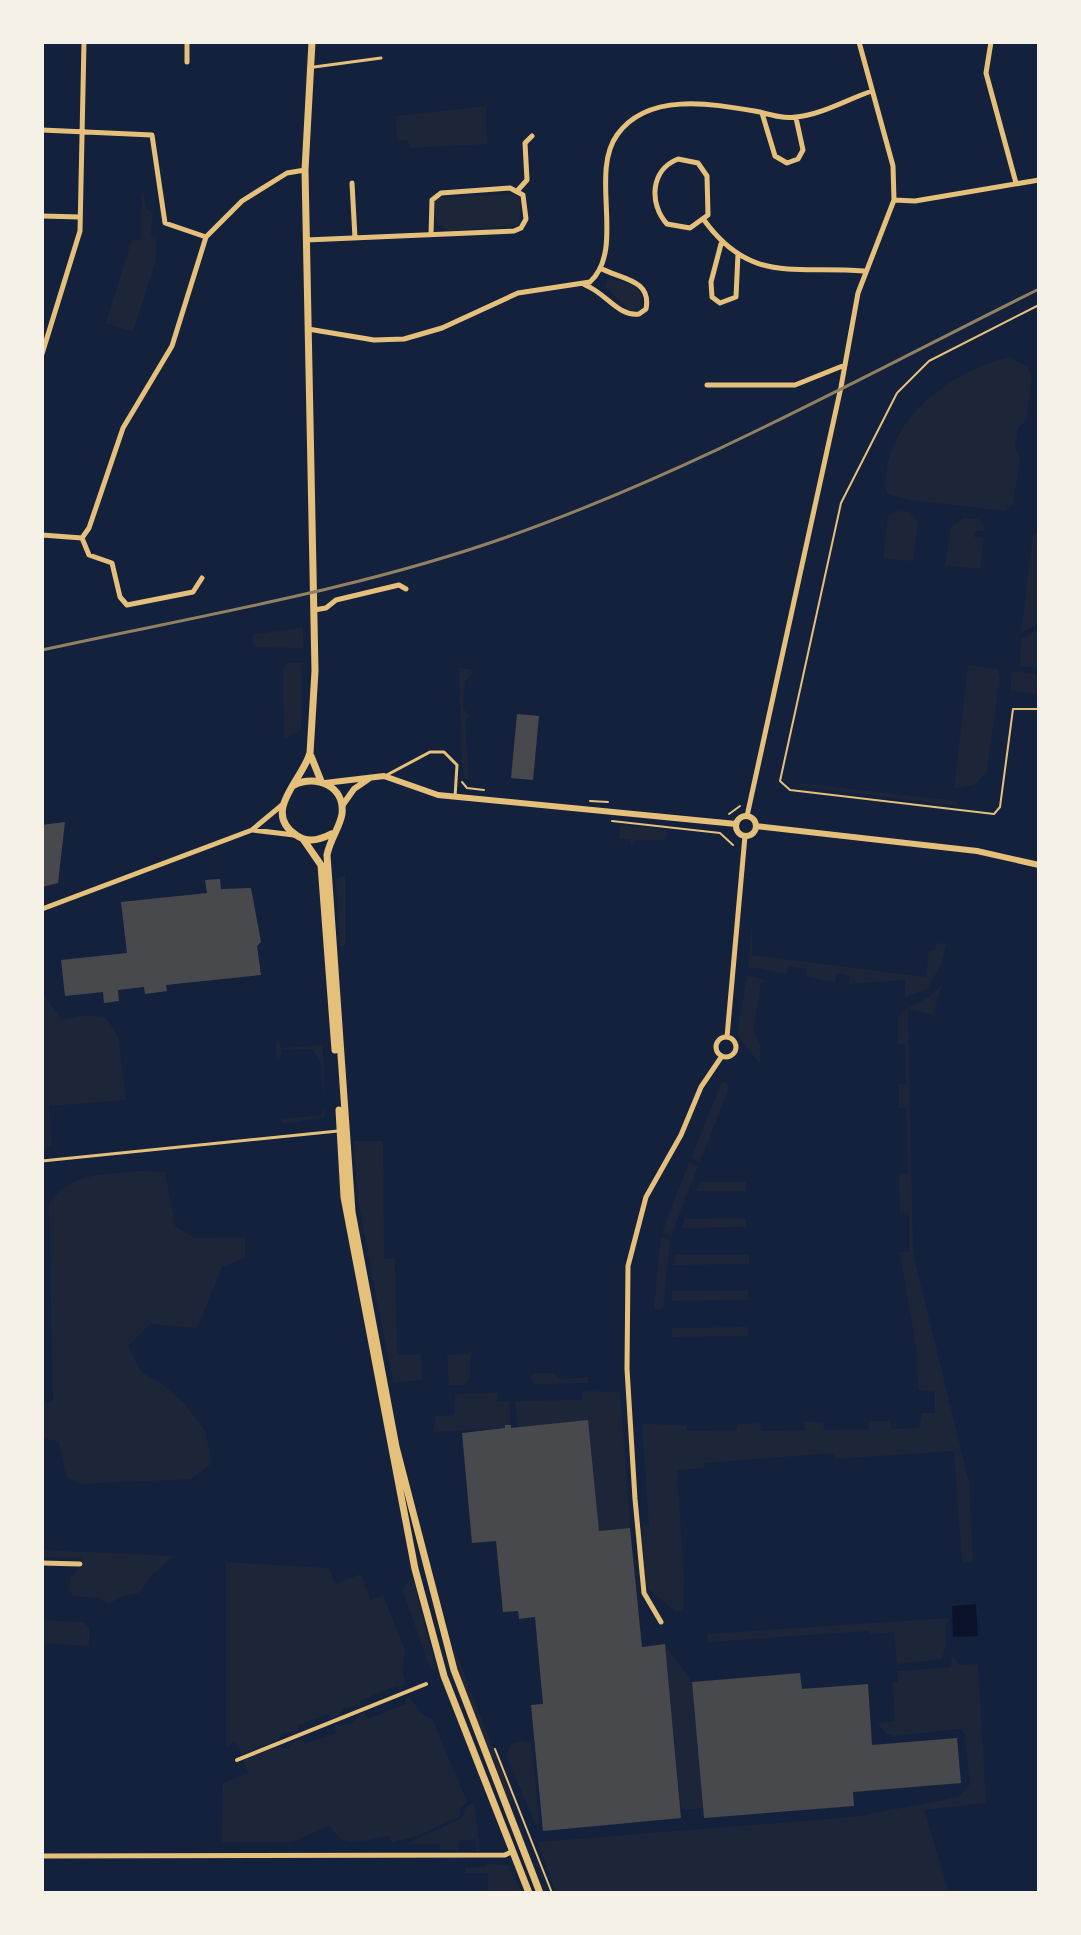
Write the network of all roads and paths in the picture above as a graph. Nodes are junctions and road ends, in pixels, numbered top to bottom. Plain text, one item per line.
1 (84, 42) edge
2 (187, 42) edge
3 (312, 42) edge
4 (859, 42) edge
5 (991, 42) edge
6 (381, 58) dead end
7 (187, 62) dead end
8 (310, 68) junction
9 (872, 91) junction
10 (762, 113) junction
11 (796, 118) junction
12 (42, 130) edge
13 (81, 130) junction
14 (532, 136) dead end
15 (305, 170) junction
16 (1039, 180) edge
17 (352, 183) dead end
18 (1016, 183) junction
19 (518, 190) junction
20 (894, 200) junction
21 (42, 216) edge
22 (80, 217) junction
23 (704, 220) junction
24 (431, 235) junction
25 (206, 237) junction
26 (355, 238) junction
27 (305, 240) junction
28 (721, 244) junction
29 (738, 254) junction
30 (600, 268) junction
31 (864, 271) junction
32 (585, 284) junction
33 (1039, 305) edge
34 (308, 329) junction
35 (42, 354) edge
36 (845, 365) junction
37 (707, 385) dead end
38 (42, 535) edge
39 (82, 538) junction
40 (202, 578) dead end
41 (406, 589) dead end
42 (314, 610) junction
43 (1039, 709) edge
44 (310, 753) junction
45 (372, 776) junction
46 (384, 776) junction
47 (458, 778) junction
48 (323, 782) junction
49 (294, 785) junction
50 (487, 790) dead end
51 (455, 797) junction
52 (282, 805) junction
53 (342, 806) junction
54 (747, 816) junction
55 (603, 820) dead end
56 (736, 824) junction
57 (756, 826) junction
58 (252, 830) junction
59 (331, 834) junction
60 (295, 835) junction
61 (745, 836) junction
62 (303, 839) junction
63 (733, 845) dead end
64 (1039, 865) edge
65 (42, 909) edge
66 (727, 1037) junction
67 (722, 1056) junction
68 (338, 1131) junction
69 (42, 1161) edge
70 (42, 1563) edge
71 (80, 1564) dead end
72 (661, 1622) dead end
73 (426, 1684) dead end
74 (494, 1746) dead end
75 (237, 1760) dead end
76 (513, 1851) junction
77 (42, 1856) edge
78 (529, 1893) edge
79 (540, 1893) edge
80 (552, 1893) edge

1 - 13 street
2 - 7 street
3 - 8 main road
4 - 9 street
5 - 18 street
6 - 8 lane
8 - 15 main road
9 - 11 street
9 - 20 street
10 - 11 street
10 - 11 street
10 - 30 street
12 - 13 street
13 - 22 street
13 - 25 street
14 - 19 street
15 - 25 street
15 - 27 main road
16 - 18 street
17 - 26 street
18 - 20 street
19 - 24 street
19 - 24 street
20 - 31 street
21 - 22 street
22 - 35 street
23 - 23 street
23 - 28 street
24 - 26 street
25 - 39 street
26 - 27 street
27 - 34 main road
28 - 29 street
28 - 29 street
29 - 31 street
30 - 32 street
30 - 32 street
31 - 36 street
32 - 34 street
33 - 43 path
34 - 42 main road
36 - 37 street
36 - 54 street
38 - 39 street
39 - 40 street
41 - 42 street
42 - 44 main road
44 - 48 main road
44 - 49 main road
45 - 46 street
45 - 48 street
45 - 53 street
46 - 47 lane
46 - 51 street
47 - 50 path
47 - 51 lane
48 - 49 main road
48 - 53 main road
49 - 52 main road
51 - 56 street
52 - 58 street
52 - 60 main road
53 - 59 main road
54 - 56 street
54 - 57 street
55 - 63 path
56 - 61 street
57 - 61 street
57 - 64 street
58 - 60 street
58 - 65 street
59 - 62 main road
59 - 79 main road
60 - 62 main road
61 - 66 street
62 - 68 main road
66 - 67 street
66 - 67 street
67 - 72 street
68 - 69 lane
68 - 76 main road
70 - 71 street
73 - 75 street
74 - 80 path
76 - 77 street
76 - 78 main road

